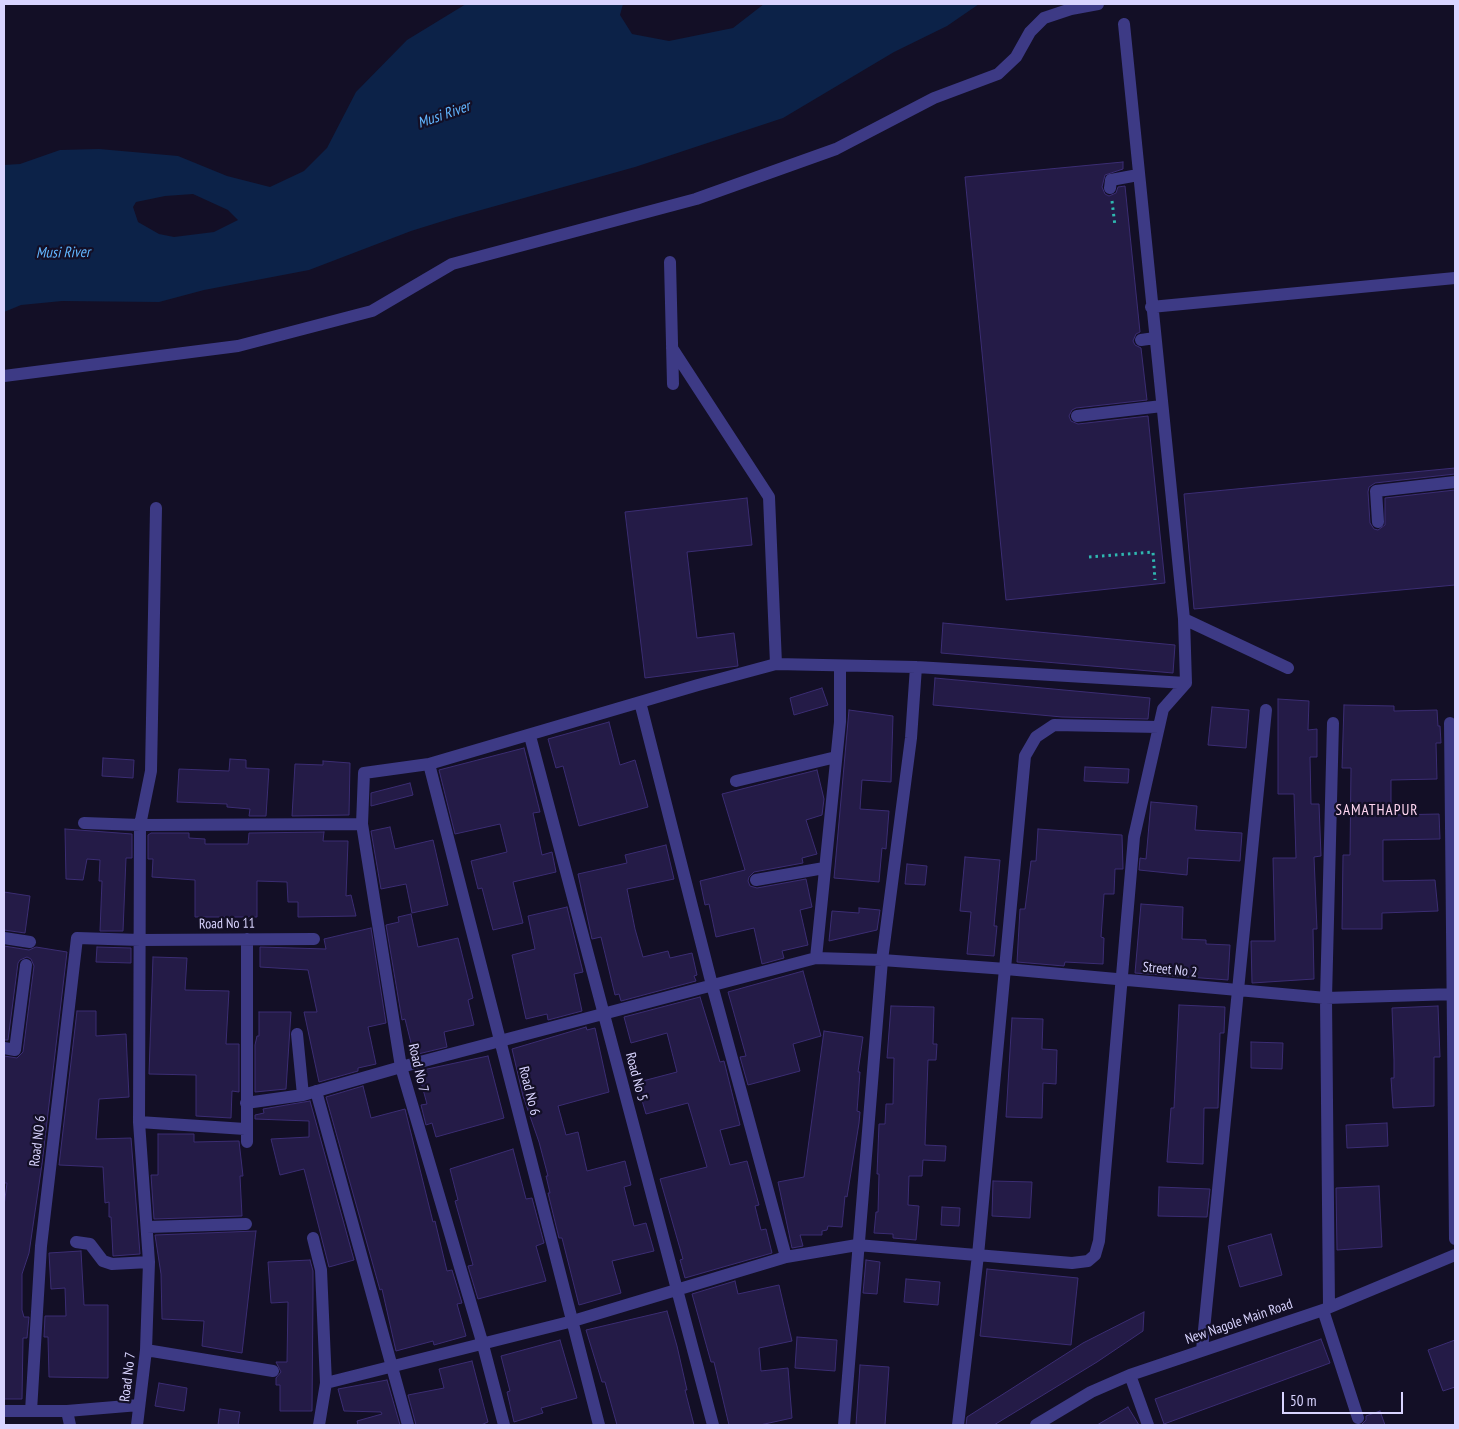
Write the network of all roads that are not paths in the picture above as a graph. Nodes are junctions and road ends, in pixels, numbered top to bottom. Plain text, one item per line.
1 (1098, 4) edge
2 (1124, 24) dead end
3 (1138, 175) junction
4 (1110, 188) road end
5 (670, 262) dead end
6 (1455, 278) edge
7 (1152, 307) junction
8 (1155, 338) junction
9 (1141, 340) dead end
10 (672, 348) junction
11 (4, 376) edge
12 (673, 384) dead end
13 (1162, 406) junction
14 (1077, 416) dead end
15 (1455, 482) edge
16 (156, 508) dead end
17 (1378, 522) dead end
18 (1184, 619) junction
19 (776, 664) junction
20 (840, 666) junction
21 (916, 667) junction
22 (1288, 668) dead end
23 (1186, 683) junction
24 (640, 702) junction
25 (1266, 710) dead end
26 (1450, 722) dead end
27 (1333, 723) dead end
28 (1159, 727) junction
29 (530, 736) junction
30 (836, 757) junction
31 (429, 764) junction
32 (736, 781) dead end
33 (84, 823) dead end
34 (362, 824) junction
35 (140, 825) junction
36 (824, 868) junction
37 (756, 880) dead end
38 (4, 938) edge
39 (314, 938) dead end
40 (246, 939) junction
41 (140, 940) junction
42 (30, 942) dead end
43 (816, 958) junction
44 (882, 960) junction
45 (26, 965) dead end
46 (1006, 969) junction
47 (1122, 980) junction
48 (712, 985) junction
49 (1238, 992) junction
50 (1454, 994) edge
51 (1326, 998) junction
52 (604, 1014) junction
53 (297, 1034) dead end
54 (501, 1041) junction
55 (4, 1048) edge
56 (401, 1067) junction
57 (316, 1091) junction
58 (303, 1095) junction
59 (246, 1103) junction
60 (139, 1122) junction
61 (246, 1224) dead end
62 (147, 1228) junction
63 (313, 1238) dead end
64 (1455, 1239) edge
65 (76, 1242) dead end
66 (857, 1245) junction
67 (978, 1255) junction
68 (1455, 1255) edge
69 (786, 1257) junction
70 (149, 1262) junction
71 (676, 1290) junction
72 (1326, 1309) junction
73 (573, 1321) junction
74 (483, 1345) junction
75 (146, 1350) junction
76 (1202, 1350) junction
77 (392, 1367) junction
78 (273, 1371) dead end
79 (1130, 1375) junction
80 (326, 1384) junction
81 (139, 1405) junction
82 (4, 1411) edge
83 (31, 1411) junction
84 (67, 1411) junction
85 (1358, 1418) dead end
86 (70, 1425) edge
87 (137, 1425) edge
88 (319, 1425) edge
89 (408, 1425) edge
90 (504, 1425) edge
91 (599, 1425) edge
92 (712, 1425) edge
93 (844, 1425) edge
94 (958, 1425) edge
95 (1036, 1425) edge
96 (1148, 1425) edge

1 - 11 street
2 - 3 street
3 - 4 street
3 - 7 street
5 - 10 street
6 - 7 street
7 - 8 street
8 - 9 street
8 - 13 street
10 - 12 street
10 - 19 street
13 - 14 street
13 - 18 street
15 - 17 street
16 - 35 street, Road No 7
18 - 22 street
18 - 23 street
19 - 20 street
19 - 24 street
20 - 21 street
20 - 30 street
21 - 23 street
21 - 44 street
23 - 28 street
24 - 29 street
24 - 48 street
25 - 49 street
26 - 50 street
27 - 51 street
28 - 46 street
28 - 47 street
29 - 31 street
29 - 52 street, Road No 5
30 - 32 street
30 - 36 street
31 - 34 street, Road No 7
31 - 54 street, Road No 6
33 - 35 street
34 - 35 street
34 - 56 street, Road No 7
35 - 41 street, Road No 7
36 - 37 street
36 - 43 street
38 - 42 street
39 - 40 street, Road No 11
40 - 41 street, Road No 11
40 - 59 street
41 - 60 street, Road No 7
41 - 83 street, Road NO 6
43 - 44 street, Street No 2
43 - 48 street, Street No 2
44 - 46 street, Street No 2
44 - 66 street
45 - 55 street
46 - 47 street, Street No 2
46 - 67 street
47 - 49 street, Street No 2
47 - 67 street
48 - 52 street, Street No 2
48 - 69 street
49 - 51 street, Street No 2
49 - 76 street
50 - 51 street, Street No 2
50 - 64 street
51 - 72 street
52 - 54 street, Street No 2
52 - 71 street, Road No 5
53 - 58 street
54 - 56 street, Street No 2
54 - 73 street, Road No 6
56 - 57 street, Street No 2
56 - 74 street, Road No 7
57 - 58 street, Street No 2
57 - 77 street
58 - 59 street, Street No 2
59 - 60 street
60 - 62 street, Road No 7
61 - 62 street
62 - 70 street, Road No 7
63 - 80 street
65 - 70 street
66 - 67 street
66 - 69 street
66 - 93 street
67 - 94 street
68 - 72 street, New Nagole Main Road
69 - 71 street
70 - 75 street, Road No 7
71 - 73 street
71 - 92 street, Road No 5
72 - 76 street, New Nagole Main Road
72 - 85 street
73 - 74 street
73 - 91 street, Road No 6
74 - 77 street
74 - 90 street, Road No 7
75 - 78 street
75 - 81 street, Road No 7
76 - 79 street, New Nagole Main Road
77 - 80 street
77 - 89 street
79 - 95 street, New Nagole Main Road
79 - 96 street
80 - 88 street
81 - 84 street
81 - 87 street, Road No 7
82 - 83 street
83 - 84 street
84 - 86 street

